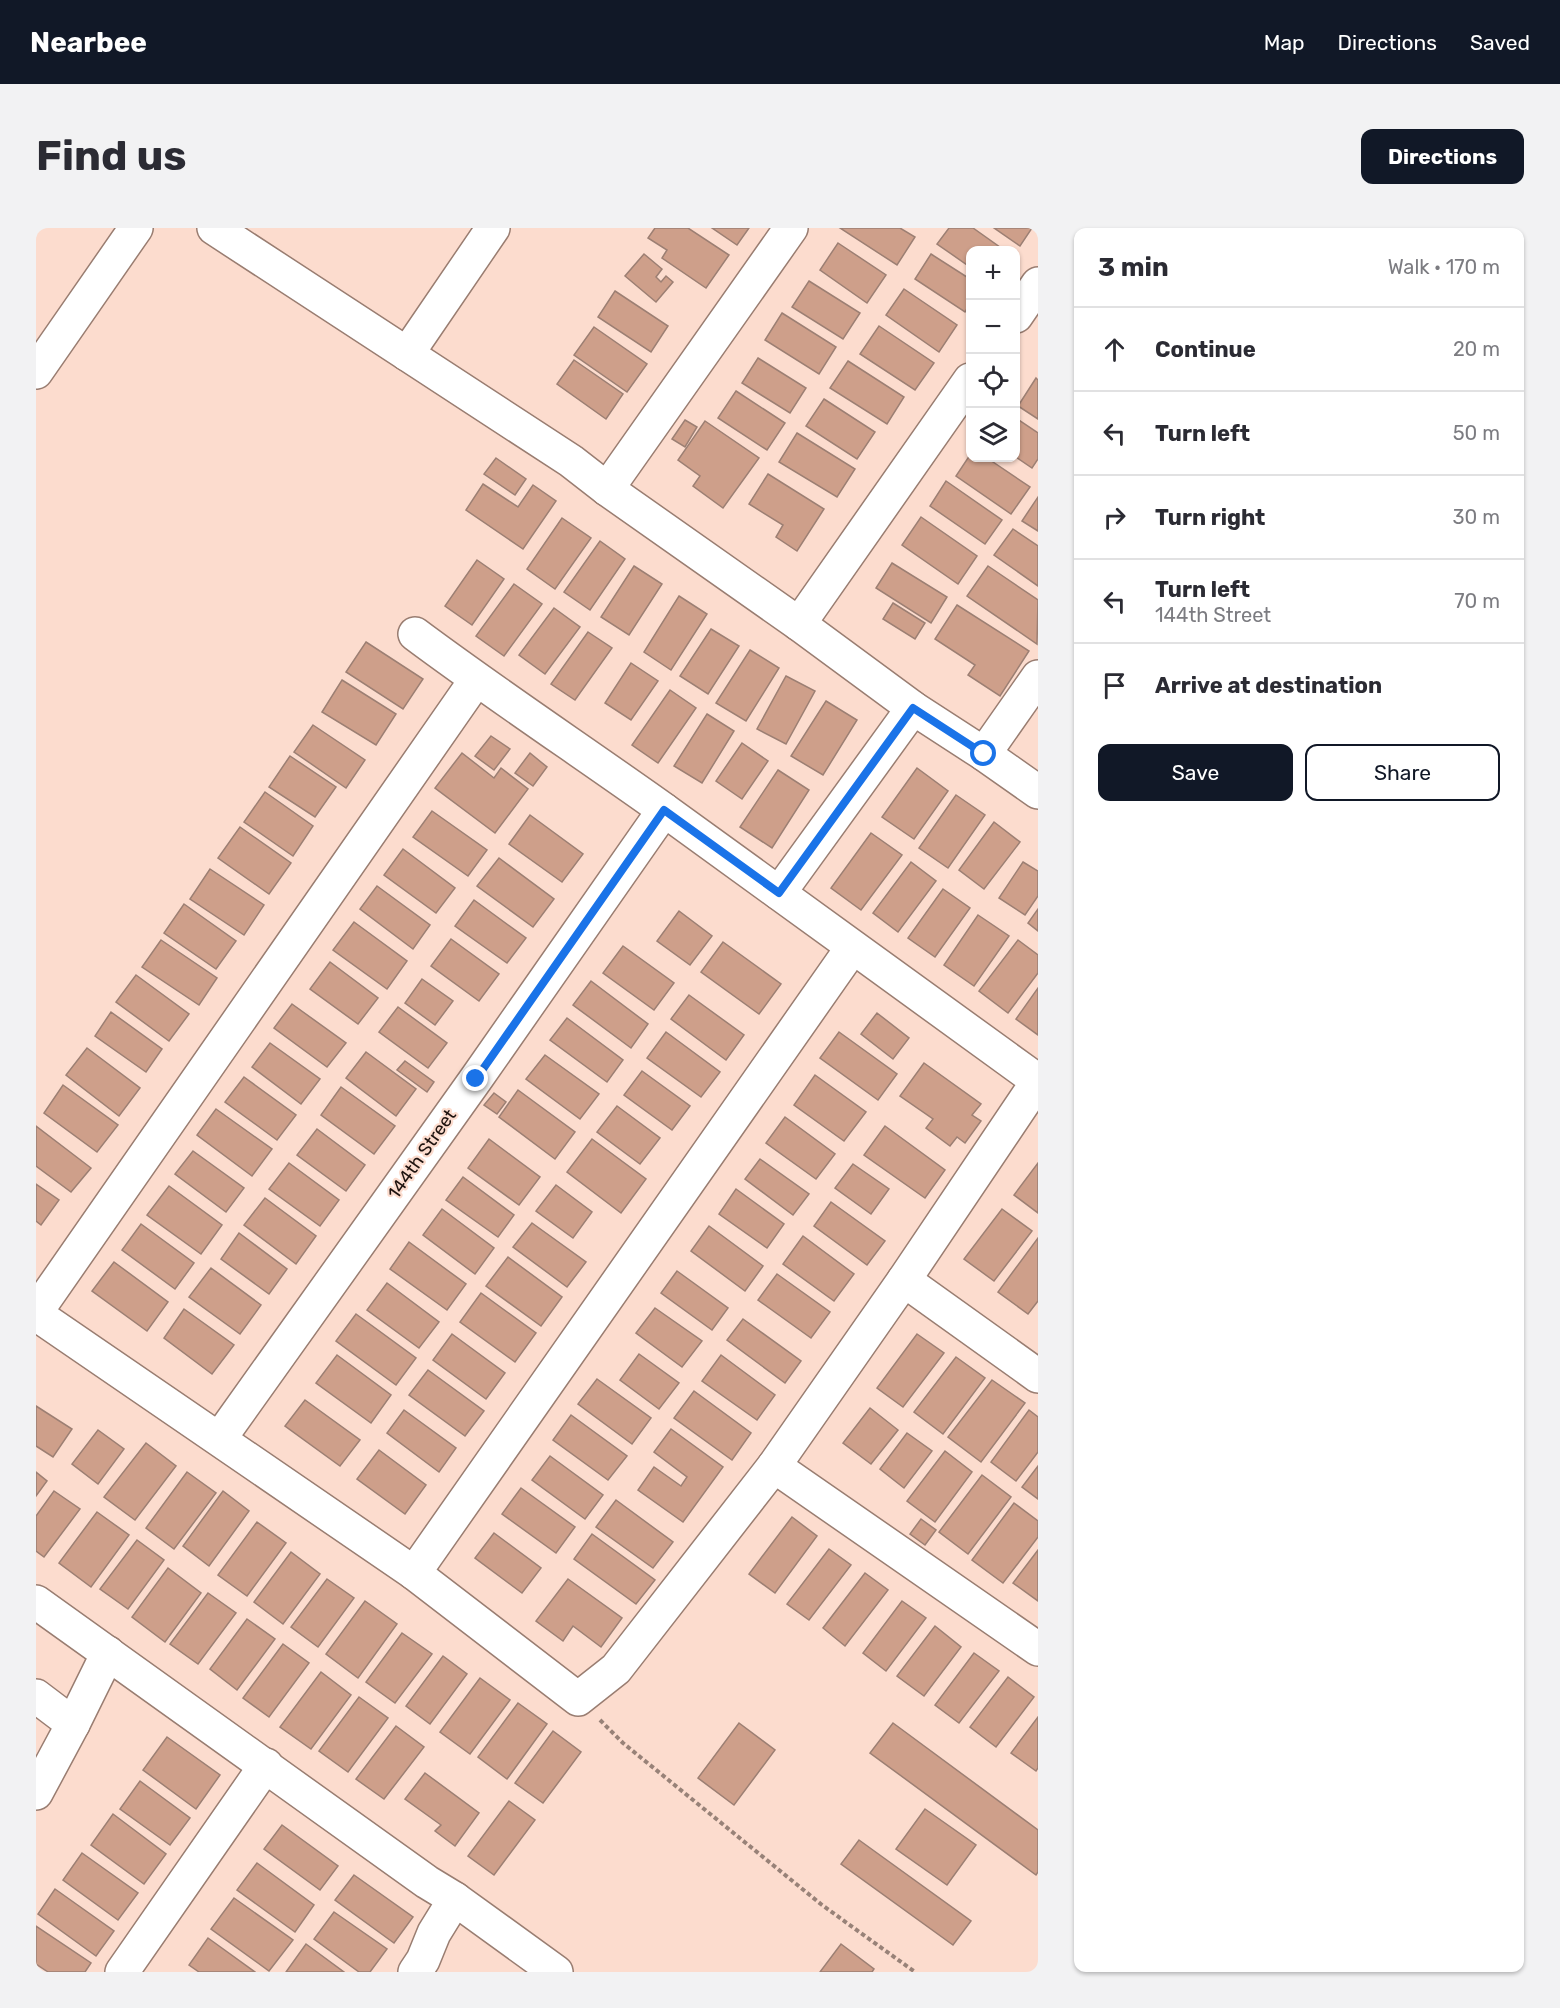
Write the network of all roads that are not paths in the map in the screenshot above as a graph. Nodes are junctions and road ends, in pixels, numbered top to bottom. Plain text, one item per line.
1 (136, 228) edge
2 (214, 228) edge
3 (493, 228) edge
4 (791, 228) edge
5 (1038, 284) edge
6 (1020, 310) edge
7 (407, 354) junction
8 (36, 372) edge
9 (966, 386) edge
10 (607, 489) junction
11 (799, 624) junction
12 (415, 634) dead end
13 (1038, 677) edge
14 (476, 680) junction
15 (913, 708) junction
16 (984, 754) junction
17 (1038, 792) edge
18 (664, 810) junction
19 (779, 893) junction
20 (852, 948) junction
21 (904, 1280) junction
22 (36, 1313) edge
23 (1038, 1376) edge
24 (220, 1438) junction
25 (774, 1466) junction
26 (414, 1573) junction
27 (36, 1602) edge
28 (1038, 1649) edge
29 (108, 1653) junction
30 (36, 1696) edge
31 (73, 1724) junction
32 (266, 1765) junction
33 (36, 1793) edge
34 (455, 1899) junction
35 (122, 1972) edge
36 (415, 1972) edge
37 (556, 1972) edge

1 - 8 street
2 - 7 street
3 - 7 street
4 - 10 street
5 - 6 street
7 - 10 street
9 - 11 street
10 - 11 street
11 - 15 street
12 - 14 street
13 - 16 street
14 - 18 street
14 - 22 street
15 - 16 street
15 - 19 street
16 - 17 street
18 - 19 street
18 - 24 street, 144th Street
19 - 20 street
20 - 21 street
20 - 26 street
21 - 23 street
21 - 25 street
22 - 24 street
24 - 26 street
25 - 26 street
25 - 28 street
27 - 29 street
29 - 31 street
29 - 32 street
30 - 31 street
31 - 33 street
32 - 34 street
32 - 35 street
34 - 36 street
34 - 37 street

